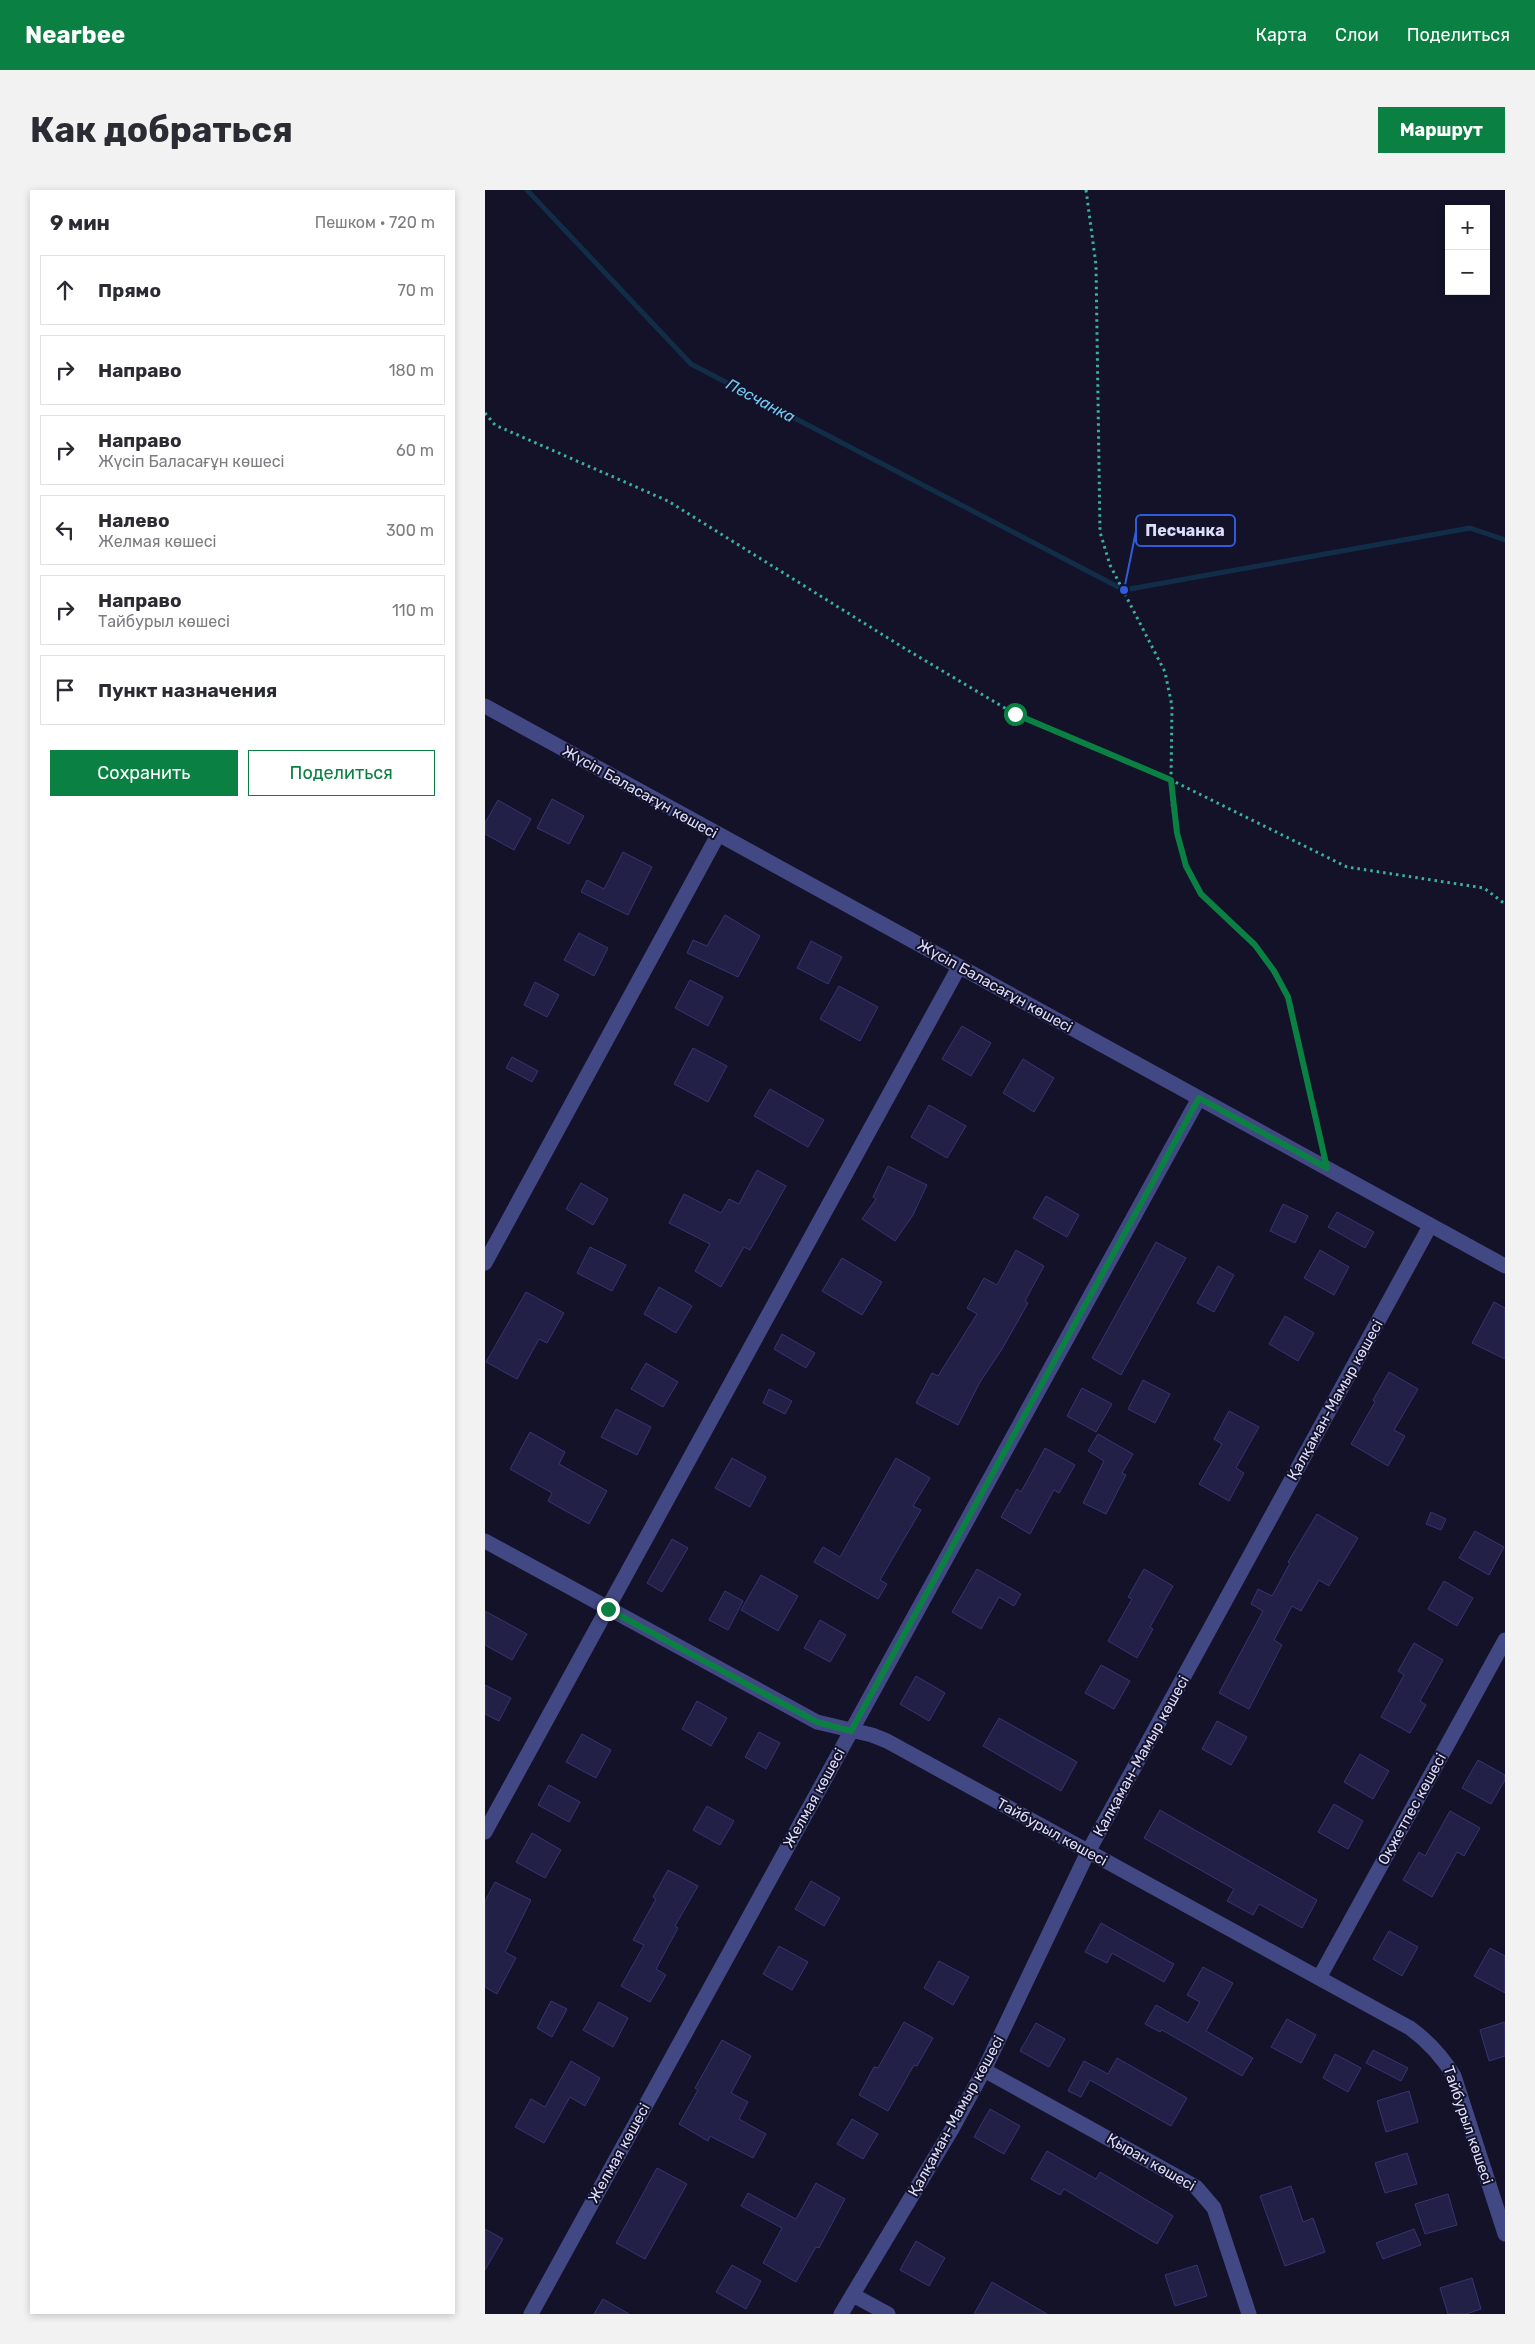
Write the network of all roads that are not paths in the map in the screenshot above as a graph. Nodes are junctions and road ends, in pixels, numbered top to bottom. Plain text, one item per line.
1 (486, 708) edge
2 (718, 835) junction
3 (959, 967) junction
4 (1199, 1098) junction
5 (1431, 1226) junction
6 (485, 1263) edge
7 (1505, 1266) edge
8 (485, 1541) edge
9 (608, 1609) junction
10 (1505, 1640) edge
11 (851, 1731) junction
12 (485, 1832) edge
13 (1088, 1852) junction
14 (1319, 1978) junction
15 (984, 2070) junction
16 (1505, 2234) edge
17 (853, 2295) junction
18 (531, 2314) edge
19 (841, 2314) edge
20 (889, 2314) edge
21 (1249, 2314) edge

1 - 2 street, Жүсіп Баласағұн көшесі
2 - 3 street, Жүсіп Баласағұн көшесі
2 - 6 street
3 - 4 street, Жүсіп Баласағұн көшесі
3 - 9 street
4 - 5 street, Жүсіп Баласағұн көшесі
4 - 11 street, Желмая көшесі
5 - 7 street, Жүсіп Баласағұн көшесі
5 - 13 street, Қалқаман-Мамыр көшесі
8 - 9 street, Тайбурыл көшесі
9 - 11 street, Тайбурыл көшесі
9 - 12 street
10 - 14 street, Оқжетпес көшесі
11 - 13 street, Тайбурыл көшесі
11 - 18 street, Желмая көшесі
13 - 14 street, Тайбурыл көшесі
13 - 15 street, Қалқаман-Мамыр көшесі
14 - 16 street, Тайбурыл көшесі
15 - 17 street, Қалқаман-Мамыр көшесі
15 - 21 street, Қыран көшесі
17 - 19 street, Қалқаман-Мамыр көшесі
17 - 20 street

